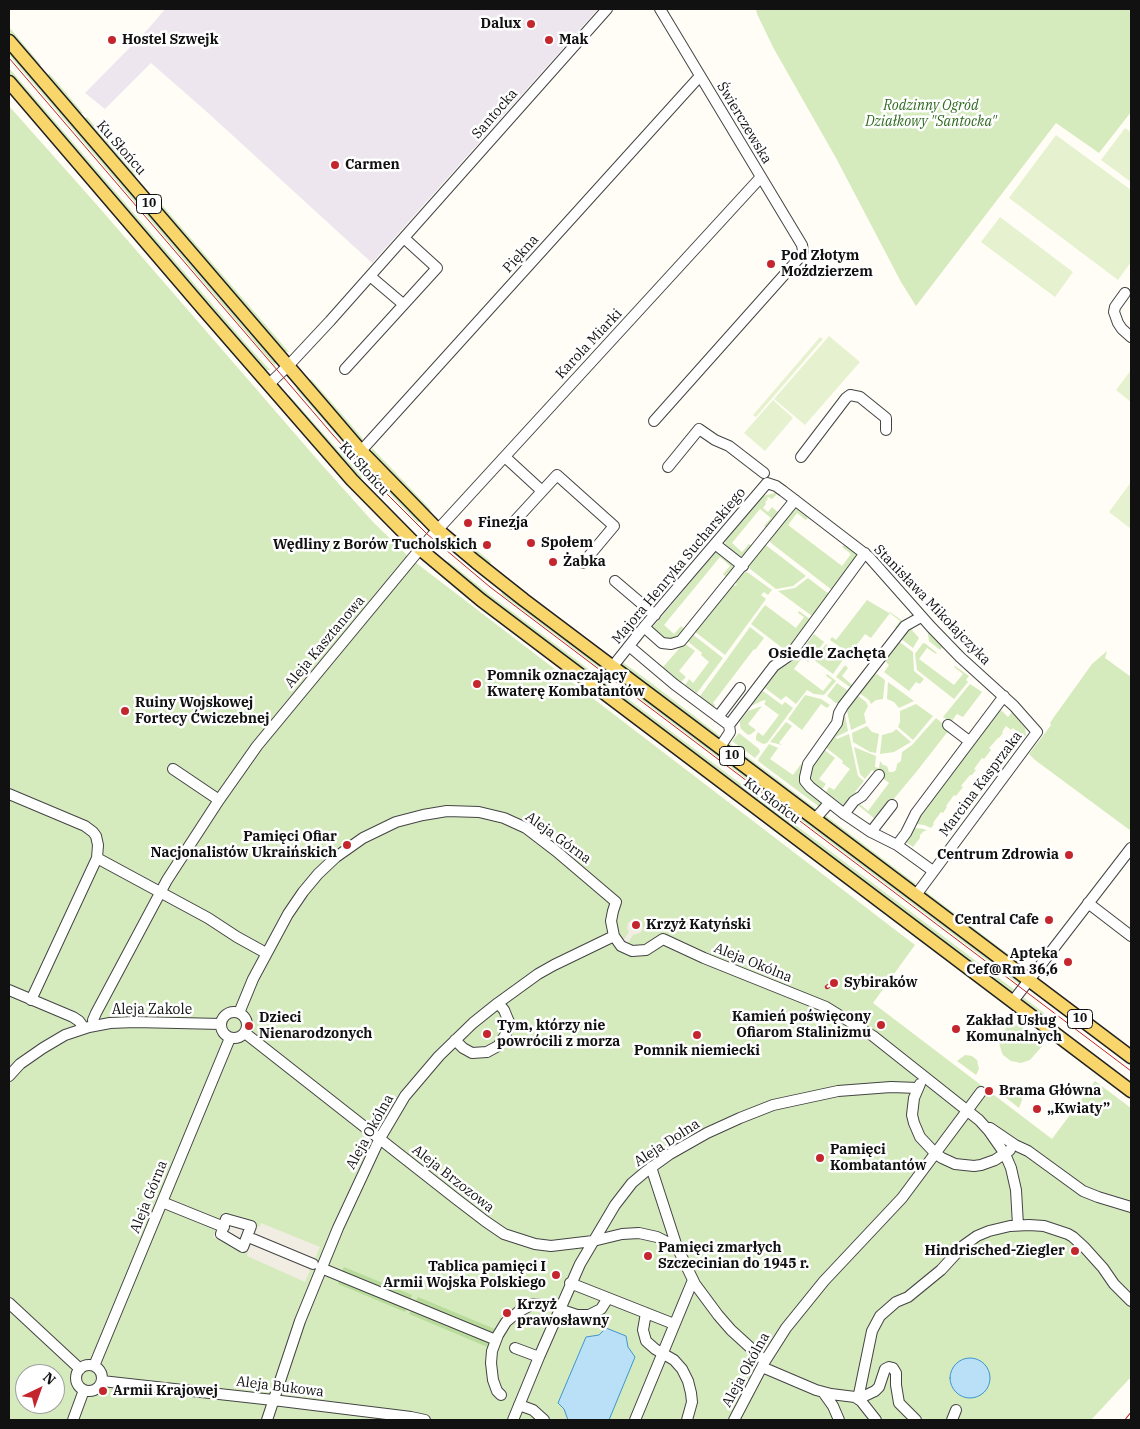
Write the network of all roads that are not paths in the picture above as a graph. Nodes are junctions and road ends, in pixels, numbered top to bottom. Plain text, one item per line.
1 (607, 9) edge
2 (660, 9) edge
3 (9, 41) edge
4 (700, 76) junction
5 (9, 82) edge
6 (761, 177) junction
7 (404, 238) junction
8 (370, 276) junction
9 (1125, 293) dead end
10 (403, 304) junction
11 (1131, 337) edge
12 (288, 366) junction
13 (344, 369) dead end
14 (269, 384) junction
15 (654, 421) dead end
16 (886, 430) dead end
17 (361, 450) junction
18 (504, 457) junction
19 (801, 457) dead end
20 (668, 467) dead end
21 (765, 478) junction
22 (542, 491) junction
23 (795, 500) junction
24 (512, 524) dead end
25 (438, 530) junction
26 (715, 544) junction
27 (416, 554) junction
28 (865, 554) junction
29 (583, 563) dead end
30 (743, 566) junction
31 (614, 581) dead end
32 (655, 615) junction
33 (921, 617) junction
34 (644, 627) junction
35 (629, 646) junction
36 (613, 666) junction
37 (740, 688) dead end
38 (1004, 696) junction
39 (718, 717) junction
40 (729, 725) junction
41 (948, 730) dead end
42 (969, 742) junction
43 (720, 748) junction
44 (173, 769) dead end
45 (879, 775) dead end
46 (9, 794) edge
47 (219, 800) junction
48 (829, 803) junction
49 (892, 805) dead end
50 (844, 814) junction
51 (816, 819) junction
52 (871, 832) junction
53 (897, 845) junction
54 (1131, 848) edge
55 (97, 858) junction
56 (933, 871) junction
57 (161, 892) junction
58 (916, 895) junction
59 (1088, 903) junction
60 (614, 936) junction
61 (1131, 936) edge
62 (266, 953) junction
63 (1029, 980) junction
64 (9, 990) edge
65 (31, 1000) junction
66 (1013, 1001) junction
67 (498, 1003) junction
68 (239, 1013) junction
69 (222, 1024) junction
70 (89, 1027) junction
71 (245, 1033) junction
72 (230, 1038) junction
73 (455, 1040) junction
74 (1131, 1057) edge
75 (9, 1076) edge
76 (925, 1077) junction
77 (918, 1088) junction
78 (1131, 1091) edge
79 (981, 1092) dead end
80 (968, 1111) junction
81 (979, 1120) junction
82 (380, 1140) junction
83 (1015, 1145) junction
84 (936, 1154) junction
85 (1005, 1154) junction
86 (651, 1167) junction
87 (162, 1202) junction
88 (1131, 1208) edge
89 (1018, 1225) junction
90 (224, 1227) dead end
91 (253, 1239) dead end
92 (593, 1240) junction
93 (677, 1247) junction
94 (317, 1266) junction
95 (693, 1280) junction
96 (570, 1283) junction
97 (608, 1298) junction
98 (1131, 1301) edge
99 (9, 1304) edge
100 (552, 1309) junction
101 (646, 1313) junction
102 (674, 1324) junction
103 (496, 1340) junction
104 (515, 1348) dead end
105 (663, 1352) junction
106 (538, 1357) junction
107 (763, 1364) junction
108 (94, 1366) junction
109 (80, 1369) junction
110 (102, 1381) junction
111 (84, 1390) junction
112 (823, 1392) junction
113 (501, 1395) dead end
114 (858, 1399) junction
115 (273, 1400) junction
116 (518, 1402) junction
117 (73, 1420) edge
118 (267, 1420) edge
119 (425, 1420) edge
120 (514, 1420) edge
121 (544, 1420) edge
122 (635, 1420) edge
123 (687, 1420) edge
124 (734, 1420) edge
125 (839, 1420) edge
126 (876, 1420) edge
127 (916, 1420) edge

1 - 7 street, Santocka
2 - 4 street, Świerczewska
3 - 12 main road, Ku Słońcu / 10
4 - 6 street, Świerczewska
4 - 17 street, Piękna
5 - 14 main road, Ku Słońcu / 10
6 - 15 street, Świerczewska
6 - 18 street, Karola Miarki
7 - 8 street, Santocka
7 - 10 street
8 - 10 street
8 - 12 street, Santocka
9 - 11 street
10 - 13 street
12 - 14 street
12 - 17 main road, Ku Słońcu / 10
14 - 27 main road, Ku Słońcu / 10
16 - 19 street
17 - 25 main road, Ku Słońcu / 10
18 - 22 street
18 - 25 street, Karola Miarki
20 - 21 street, Stanisława Mikołajczyka
21 - 23 street, Stanisława Mikołajczyka
21 - 26 street, Majora Henryka Sucharskiego
22 - 24 street
22 - 29 street
23 - 28 street, Stanisława Mikołajczyka
23 - 30 street
25 - 27 street
25 - 36 main road, Ku Słońcu / 10
26 - 30 street
26 - 32 street, Majora Henryka Sucharskiego
27 - 47 street, Aleja Kasztanowa
27 - 66 main road, Ku Słońcu / 10
28 - 33 street, Stanisława Mikołajczyka
28 - 40 street
30 - 34 street
31 - 32 street
32 - 34 street, Majora Henryka Sucharskiego
33 - 38 street, Stanisława Mikołajczyka
33 - 48 street
34 - 35 street, Majora Henryka Sucharskiego
35 - 36 street, Majora Henryka Sucharskiego
35 - 39 street
36 - 43 main road, Ku Słońcu / 10
37 - 39 street
38 - 42 street
38 - 56 street, Marcina Kasprzaka
39 - 40 street
40 - 43 street
41 - 42 street
42 - 53 street
43 - 51 main road, Ku Słońcu / 10
44 - 47 street
45 - 50 street
46 - 55 street
47 - 57 street, Aleja Kasztanowa
48 - 50 street
48 - 51 street
49 - 52 street
50 - 52 street
51 - 58 main road, Ku Słońcu / 10
52 - 53 street
53 - 56 street
54 - 59 street
55 - 57 street
55 - 65 street
56 - 58 street, Marcina Kasprzaka
57 - 62 street
57 - 70 street, Aleja Kasztanowa
58 - 63 main road, Ku Słońcu / 10
59 - 61 street
59 - 63 street
60 - 62 street, Aleja Górna
60 - 67 street, Aleja Okólna
60 - 76 street, Aleja Okólna
62 - 68 street, Aleja Górna
63 - 66 street
63 - 74 main road, Ku Słońcu / 10
64 - 65 street
65 - 70 street
66 - 78 main road, Ku Słońcu / 10
67 - 73 street, Aleja Okólna
67 - 73 street
68 - 69 street
68 - 71 street
69 - 70 street, Aleja Zakole
69 - 72 street
70 - 75 street, Aleja Zakole
71 - 72 street
71 - 82 street, Aleja Brzozowa
72 - 87 street, Aleja Górna
73 - 82 street, Aleja Okólna
76 - 77 street
76 - 80 street, Aleja Okólna
77 - 84 street
77 - 86 street, Aleja Dolna
79 - 80 street
80 - 81 street
80 - 84 street, Aleja Okólna
81 - 83 street
81 - 85 street
82 - 92 street, Aleja Brzozowa
82 - 94 street, Aleja Okólna
83 - 85 street
83 - 88 street
84 - 85 street
84 - 107 street, Aleja Okólna
85 - 89 street
86 - 92 street, Aleja Dolna
86 - 93 street
87 - 90 street
87 - 108 street, Aleja Górna
89 - 98 street
89 - 114 street
91 - 94 street
92 - 93 street, Aleja Brzozowa
92 - 96 street, Aleja Dolna
93 - 95 street
94 - 103 street
94 - 115 street, Aleja Okólna
95 - 102 street
95 - 107 street
96 - 97 street
96 - 100 street, Aleja Dolna
97 - 100 street
97 - 101 street
99 - 109 street
100 - 103 street
100 - 106 street, Aleja Dolna
101 - 102 street
101 - 105 street
102 - 105 street
103 - 113 street
104 - 106 street
105 - 122 street
105 - 123 street
106 - 116 street, Aleja Dolna
107 - 112 street
107 - 124 street, Aleja Okólna
108 - 109 street
108 - 110 street
109 - 111 street
110 - 111 street
110 - 115 street, Aleja Bukowa
111 - 117 street
112 - 114 street
112 - 125 street
114 - 126 street
114 - 127 street
115 - 118 street, Aleja Okólna
115 - 119 street, Aleja Bukowa
116 - 120 street, Aleja Dolna
116 - 121 street

